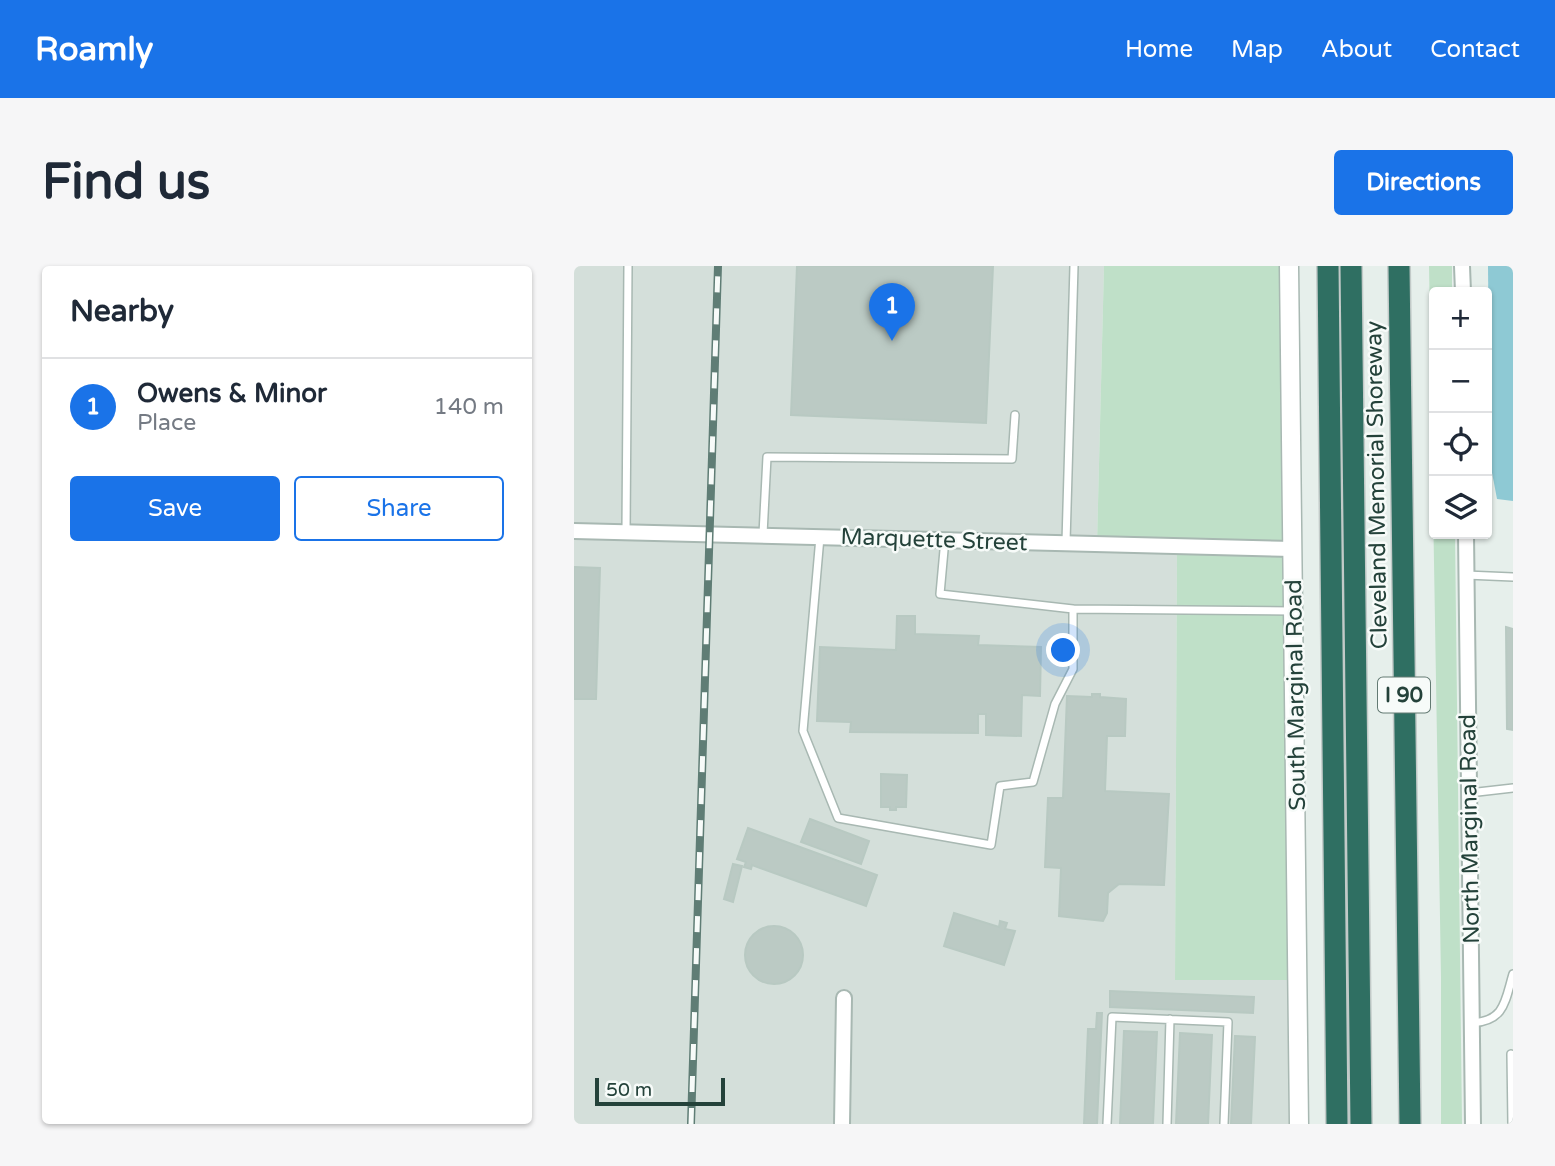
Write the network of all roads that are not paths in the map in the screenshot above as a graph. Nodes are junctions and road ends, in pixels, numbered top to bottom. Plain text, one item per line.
1 (628, 266) edge
2 (1074, 266) edge
3 (1289, 266) edge
4 (1328, 266) edge
5 (1351, 266) edge
6 (1399, 266) edge
7 (1462, 266) edge
8 (1463, 287) edge
9 (1015, 415) dead end
10 (574, 531) edge
11 (626, 532) junction
12 (763, 534) junction
13 (820, 536) junction
14 (945, 539) junction
15 (1466, 539) edge
16 (1066, 542) junction
17 (1293, 549) junction
18 (1466, 575) junction
19 (1513, 577) edge
20 (1073, 609) junction
21 (1294, 611) junction
22 (1513, 788) edge
23 (1469, 793) junction
24 (1513, 974) edge
25 (844, 998) dead end
26 (1170, 1020) junction
27 (1471, 1023) junction
28 (1511, 1054) dead end
29 (842, 1124) edge
30 (1107, 1124) edge
31 (1167, 1124) edge
32 (1224, 1124) edge
33 (1300, 1124) edge
34 (1337, 1124) edge
35 (1361, 1124) edge
36 (1410, 1124) edge
37 (1473, 1124) edge
38 (1511, 1124) edge

1 - 11 lane
2 - 16 lane
3 - 17 street, South Marginal Road
4 - 34 highway
5 - 35 highway, Cleveland Memorial Shoreway / I 90
6 - 36 highway, Cleveland Memorial Shoreway / I 90
7 - 8 street
9 - 12 lane
10 - 11 street, Marquette Street
11 - 12 street, Marquette Street
12 - 13 street, Marquette Street
13 - 14 street, Marquette Street
13 - 20 lane
14 - 16 street, Marquette Street
14 - 20 lane
15 - 18 street, North Marginal Road
16 - 17 street, Marquette Street
17 - 21 street, South Marginal Road
18 - 19 lane
18 - 23 street, North Marginal Road
20 - 21 lane
21 - 33 street, South Marginal Road
22 - 23 lane
23 - 27 street, North Marginal Road
24 - 27 lane
25 - 29 street
26 - 30 lane
26 - 31 lane
26 - 32 lane
27 - 37 street, North Marginal Road
28 - 38 lane

